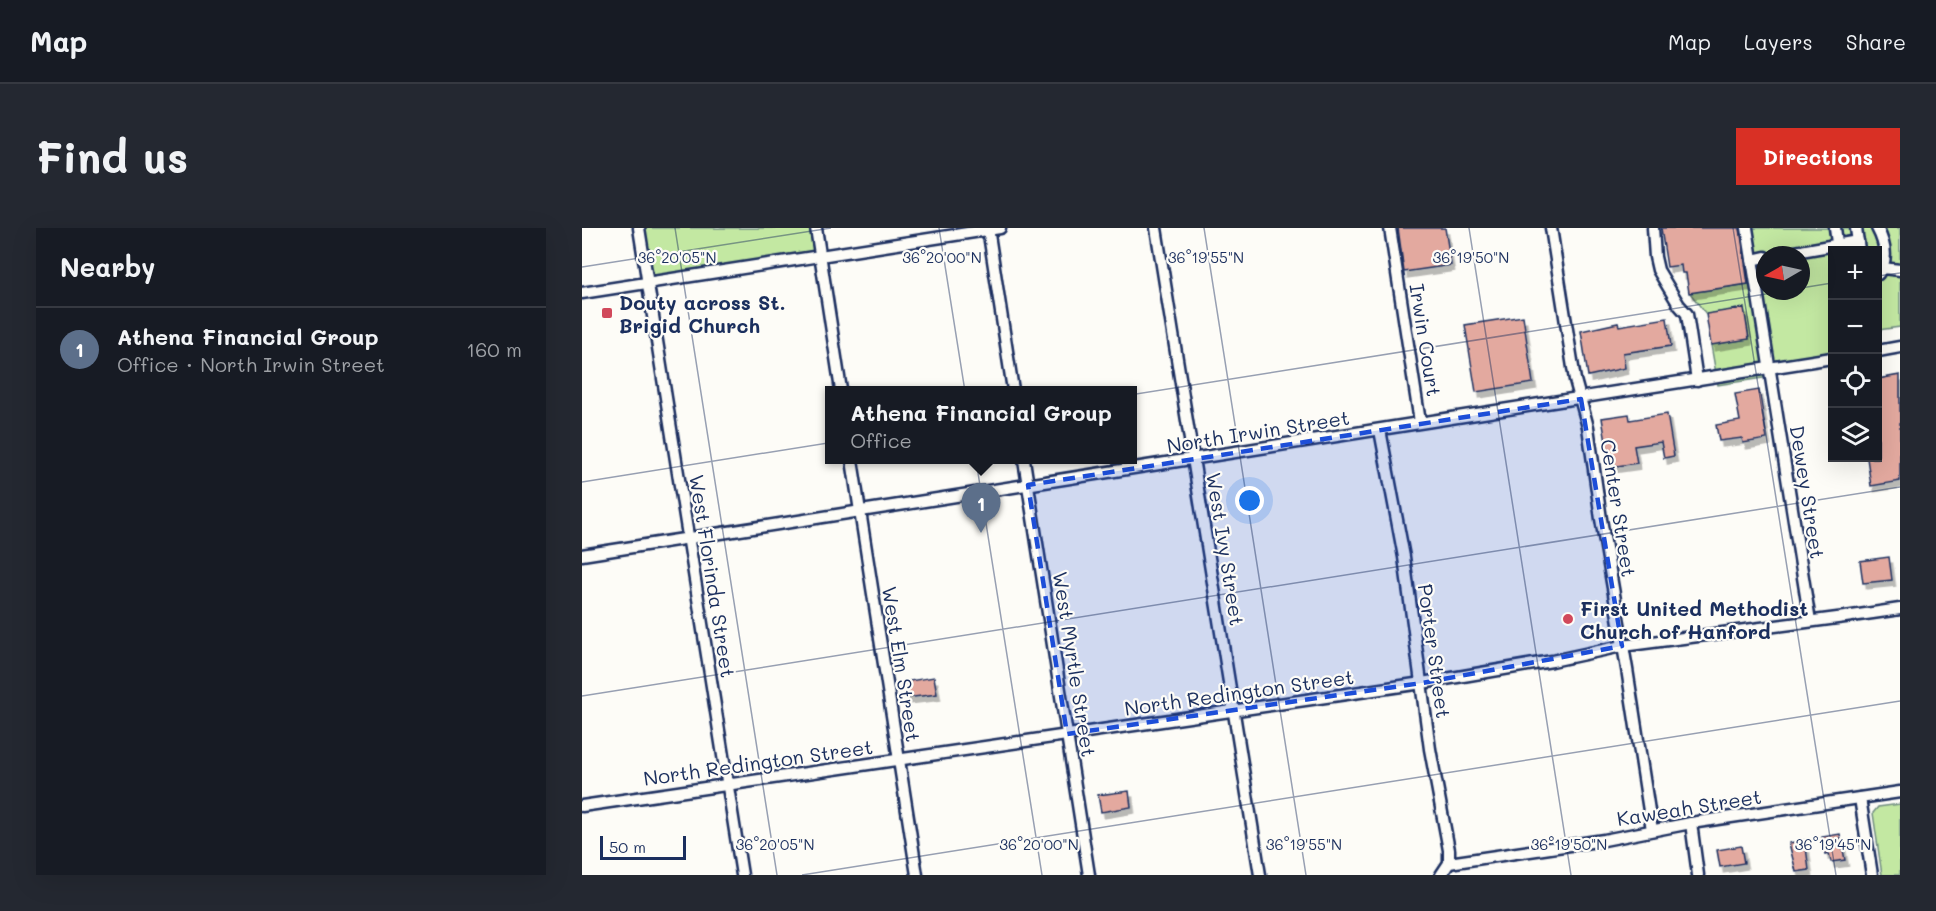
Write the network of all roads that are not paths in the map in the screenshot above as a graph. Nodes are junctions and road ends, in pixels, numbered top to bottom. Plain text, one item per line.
1 (639, 228) edge
2 (816, 228) edge
3 (1000, 228) edge
4 (1156, 228) edge
5 (1390, 228) edge
6 (1551, 228) edge
7 (1653, 228) edge
8 (1749, 228) edge
9 (1835, 228) edge
10 (1856, 228) edge
11 (1877, 228) edge
12 (988, 229) edge
13 (1838, 246) edge
14 (1858, 246) edge
15 (1828, 249) edge
16 (1810, 251) edge
17 (820, 255) junction
18 (1756, 259) edge
19 (1752, 260) junction
20 (1882, 263) edge
21 (1900, 270) edge
22 (1882, 271) edge
23 (648, 282) junction
24 (582, 293) edge
25 (1900, 347) edge
26 (1882, 350) edge
27 (1828, 359) edge
28 (1770, 368) junction
29 (1697, 380) junction
30 (840, 386) edge
31 (1012, 386) edge
32 (1581, 399) junction
33 (1420, 422) junction
34 (1380, 430) junction
35 (1194, 459) junction
36 (853, 464) edge
37 (1025, 464) edge
38 (1028, 485) junction
39 (860, 511) junction
40 (689, 538) junction
41 (582, 555) edge
42 (1900, 609) edge
43 (1810, 621) junction
44 (1622, 646) junction
45 (1422, 683) junction
46 (1234, 711) junction
47 (1067, 734) junction
48 (899, 759) junction
49 (728, 784) junction
50 (1900, 792) edge
51 (1860, 798) junction
52 (582, 806) edge
53 (1691, 823) junction
54 (1652, 830) junction
55 (1449, 863) junction
56 (742, 875) edge
57 (917, 875) edge
58 (1089, 875) edge
59 (1260, 875) edge
60 (1442, 875) edge
61 (1698, 875) edge
62 (1872, 875) edge

1 - 23 street, West Florinda Street
2 - 17 street
3 - 12 street
4 - 35 street, West Ivy Street
5 - 33 street, Irwin Court
6 - 32 street, Center Street
7 - 29 street
8 - 19 street, Dewey Street
9 - 13 street
10 - 14 street
11 - 20 street
12 - 17 street
12 - 31 street
15 - 16 street
17 - 23 street
17 - 30 street
18 - 19 street
19 - 28 street, Dewey Street
21 - 22 street
23 - 24 street
23 - 40 street, West Florinda Street
25 - 26 street
27 - 28 street, North Irwin Street
28 - 29 street, North Irwin Street
28 - 43 street, Dewey Street
29 - 32 street, North Irwin Street
32 - 33 street, North Irwin Street
32 - 44 street, Center Street
33 - 34 street, North Irwin Street
34 - 35 street, North Irwin Street
34 - 45 street, Porter Street
35 - 38 street, North Irwin Street
35 - 46 street, West Ivy Street
36 - 39 street, West Elm Street
37 - 38 street, West Myrtle Street
38 - 39 street, North Irwin Street
38 - 47 street, West Myrtle Street
39 - 40 street, North Irwin Street
39 - 48 street, West Elm Street
40 - 41 street, North Irwin Street
40 - 49 street, West Florinda Street
42 - 43 street, North Redington Street
43 - 44 street, North Redington Street
44 - 45 street, North Redington Street
44 - 54 street, Center Street
45 - 46 street, North Redington Street
45 - 55 street, Porter Street
46 - 47 street, North Redington Street
46 - 59 street, West Ivy Street
47 - 48 street, North Redington Street
47 - 58 street, West Myrtle Street
48 - 49 street, North Redington Street
48 - 57 street, West Elm Street
49 - 52 street, North Redington Street
49 - 56 street, West Florinda Street
50 - 51 street, Kaweah Street
51 - 53 street, Kaweah Street
51 - 62 street
53 - 54 street, Kaweah Street
53 - 61 street
54 - 55 street, Kaweah Street
55 - 60 street

